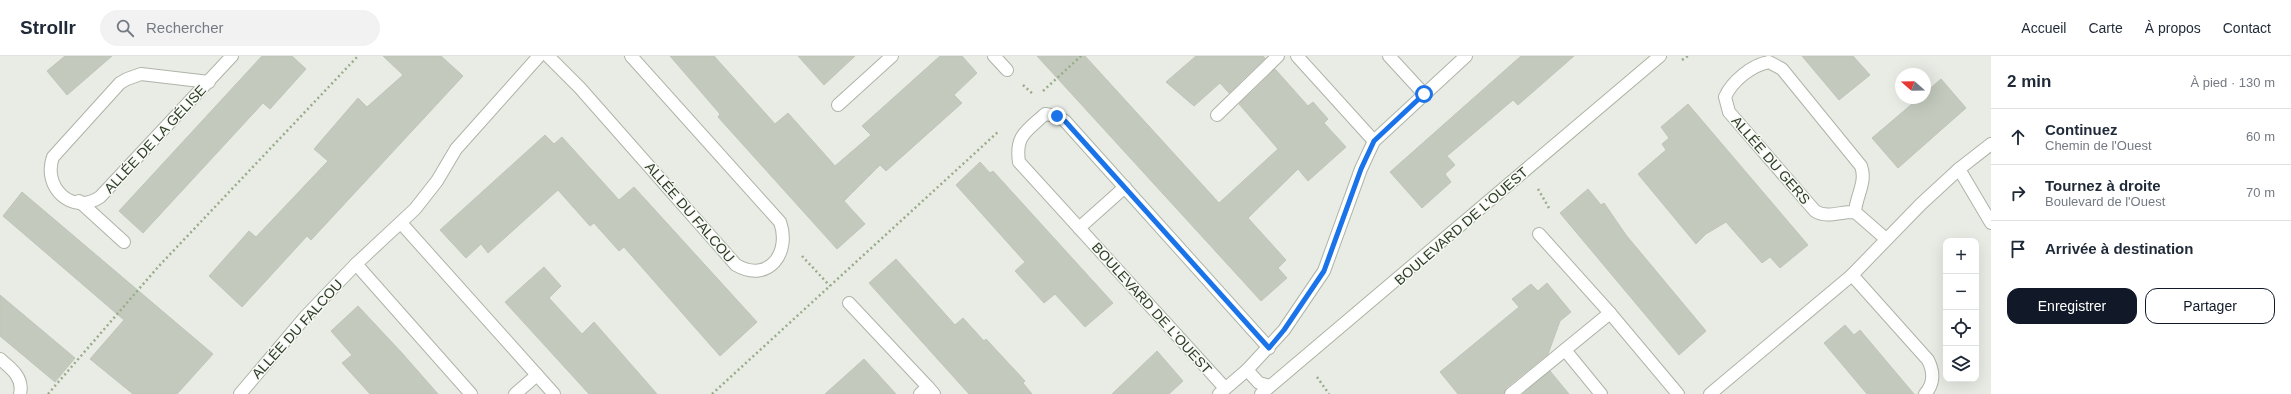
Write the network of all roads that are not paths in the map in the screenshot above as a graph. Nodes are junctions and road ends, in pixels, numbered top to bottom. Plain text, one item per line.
1 (232, 56) edge
2 (539, 56) edge
3 (548, 56) edge
4 (631, 56) edge
5 (892, 56) edge
6 (994, 56) edge
7 (1278, 56) edge
8 (1297, 56) edge
9 (1389, 56) edge
10 (1466, 56) edge
11 (1660, 56) edge
12 (1007, 70) road end
13 (209, 82) junction
14 (1424, 94) junction
15 (838, 106) dead end
16 (1217, 115) dead end
17 (1374, 141) junction
18 (1991, 144) edge
19 (1959, 169) junction
20 (1125, 187) junction
21 (79, 201) junction
22 (1855, 212) junction
23 (401, 223) junction
24 (1991, 223) edge
25 (1078, 228) junction
26 (1539, 234) dead end
27 (1886, 239) junction
28 (124, 242) dead end
29 (356, 264) junction
30 (1852, 275) junction
31 (849, 303) road end
32 (1610, 313) junction
33 (1269, 348) junction
34 (1565, 350) junction
35 (0, 359) edge
36 (1247, 370) junction
37 (537, 375) junction
38 (1266, 390) edge
39 (1222, 391) edge
40 (927, 392) edge
41 (20, 394) edge
42 (240, 394) edge
43 (471, 394) edge
44 (515, 394) edge
45 (554, 394) edge
46 (1511, 394) edge
47 (1601, 394) edge
48 (1678, 394) edge
49 (1710, 394) edge
50 (1925, 394) edge

1 - 13 street, ALLÉE DE LA GÉLISE
2 - 23 street, ALLÉE DU FALCOU
3 - 4 street, ALLÉE DU FALCOU
5 - 15 street
6 - 12 street
7 - 16 street
8 - 17 street
9 - 14 street
10 - 14 street
11 - 38 street, BOULEVARD DE L'OUEST
13 - 21 street, ALLÉE DE LA GÉLISE
13 - 21 street, ALLÉE DE LA GÉLISE
14 - 17 street
17 - 33 street
18 - 19 street
19 - 24 street
19 - 27 street
20 - 25 street
20 - 25 street, BOULEVARD DE L'OUEST
20 - 33 street
21 - 28 street, ALLÉE DE LA GÉLISE
22 - 22 street, ALLÉE DU GERS
22 - 27 street
23 - 29 street, ALLÉE DU FALCOU
23 - 37 street
25 - 39 street, BOULEVARD DE L'OUEST
26 - 32 street
27 - 30 street
29 - 42 street, ALLÉE DU FALCOU
29 - 43 street
30 - 49 street
30 - 50 street
31 - 40 street
32 - 34 street
32 - 48 street
33 - 36 street
34 - 46 street
34 - 47 street
35 - 41 street
36 - 38 street
36 - 39 street
37 - 44 street
37 - 45 street

